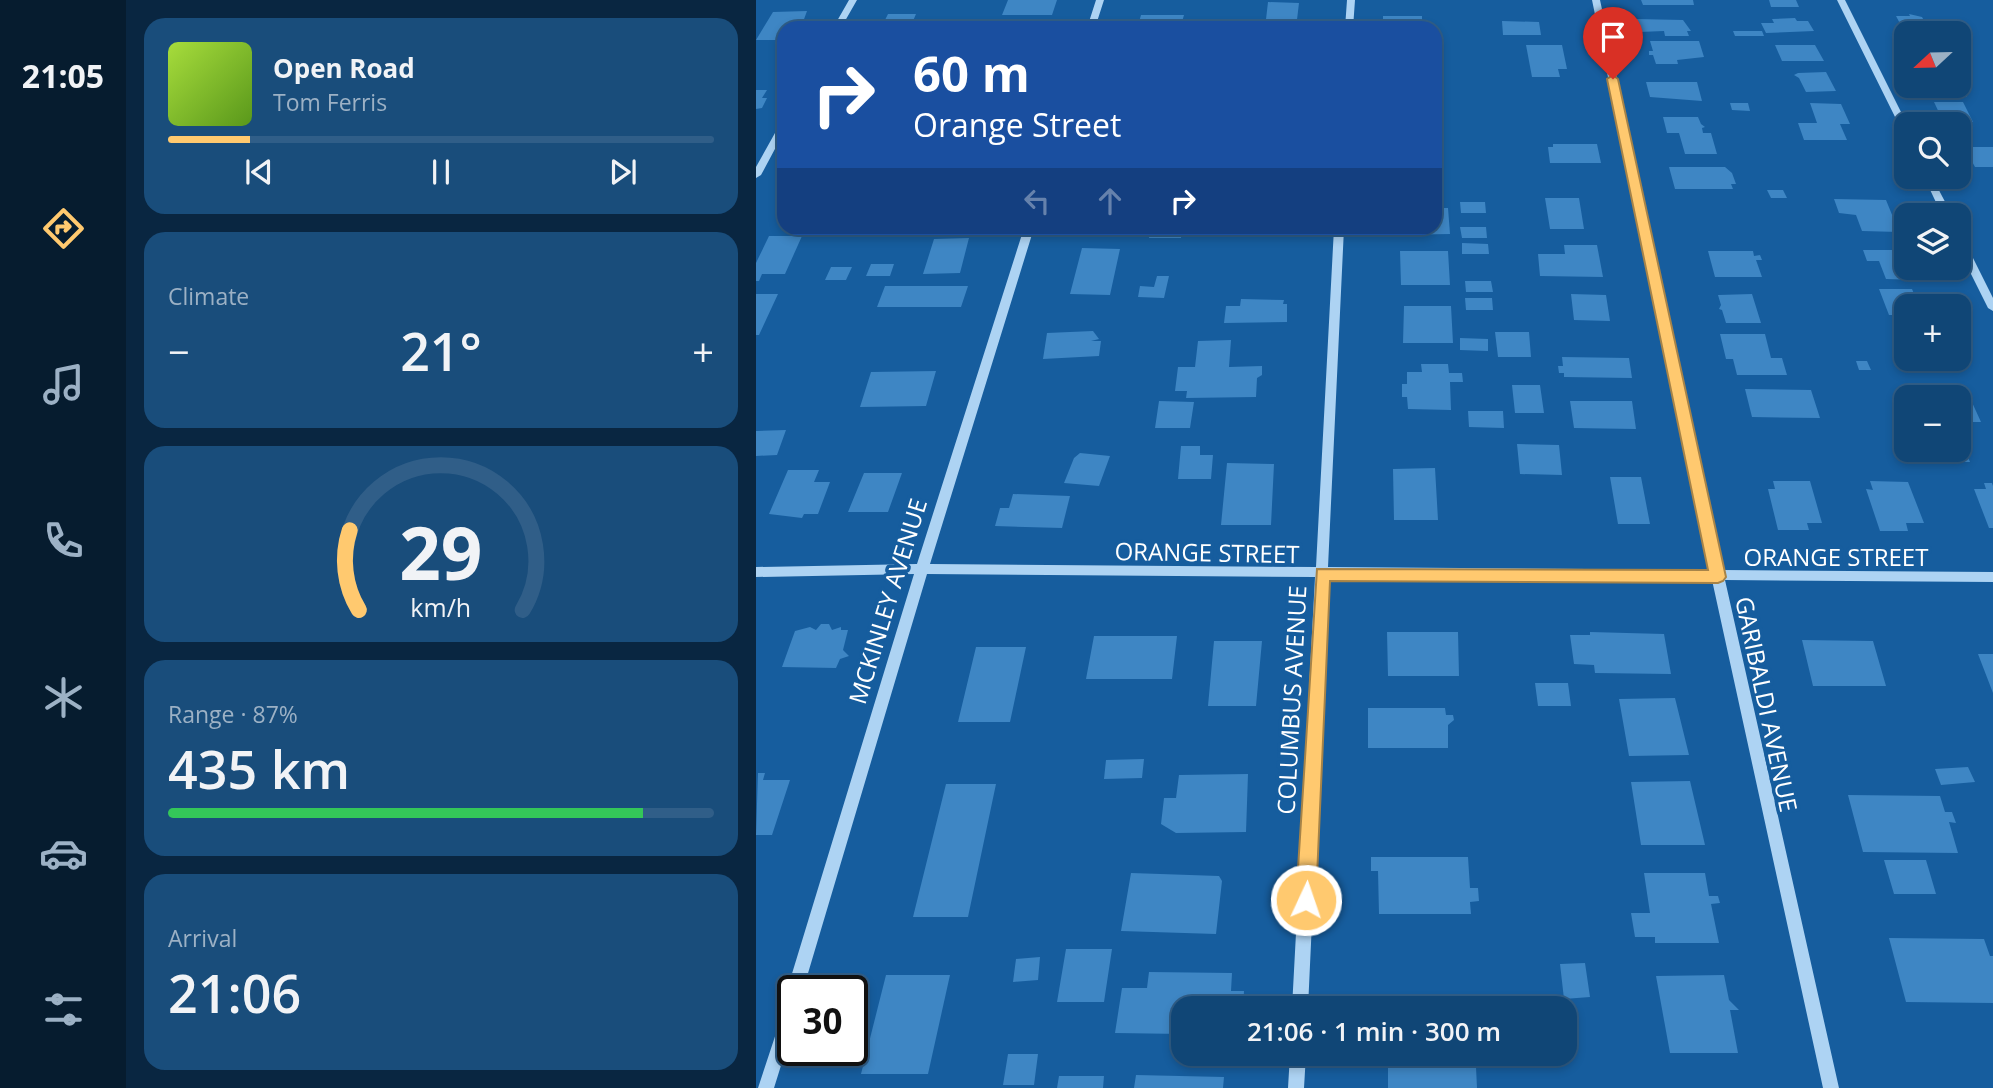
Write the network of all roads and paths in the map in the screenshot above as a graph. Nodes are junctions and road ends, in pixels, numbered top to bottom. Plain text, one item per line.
1 (853, 0) edge
2 (1100, 0) edge
3 (1350, 0) edge
4 (1596, 0) edge
5 (1841, 0) edge
6 (841, 21) edge
7 (1093, 21) edge
8 (1349, 21) edge
9 (1897, 112) edge
10 (777, 137) edge
11 (756, 175) edge
12 (1027, 235) edge
13 (1339, 235) edge
14 (1971, 263) edge
15 (1993, 308) edge
16 (922, 569) junction
17 (756, 572) edge
18 (1322, 574) junction
19 (1718, 577) junction
20 (1993, 577) edge
21 (800, 975) edge
22 (1301, 996) edge
23 (777, 1052) edge
24 (1297, 1066) edge
25 (766, 1088) edge
26 (1296, 1088) edge
27 (1830, 1088) edge

1 - 6 street
2 - 7 street
3 - 8 street
4 - 19 street, GARIBALDI AVENUE
5 - 9 street
10 - 11 street
12 - 16 street, MCKINLEY AVENUE
13 - 18 street, COLUMBUS AVENUE
14 - 15 street
16 - 17 street, ORANGE STREET
16 - 18 street, ORANGE STREET
16 - 21 street, MCKINLEY AVENUE
18 - 19 street, ORANGE STREET
18 - 22 street, COLUMBUS AVENUE
19 - 20 street, ORANGE STREET
19 - 27 street, GARIBALDI AVENUE
23 - 25 street
24 - 26 street

